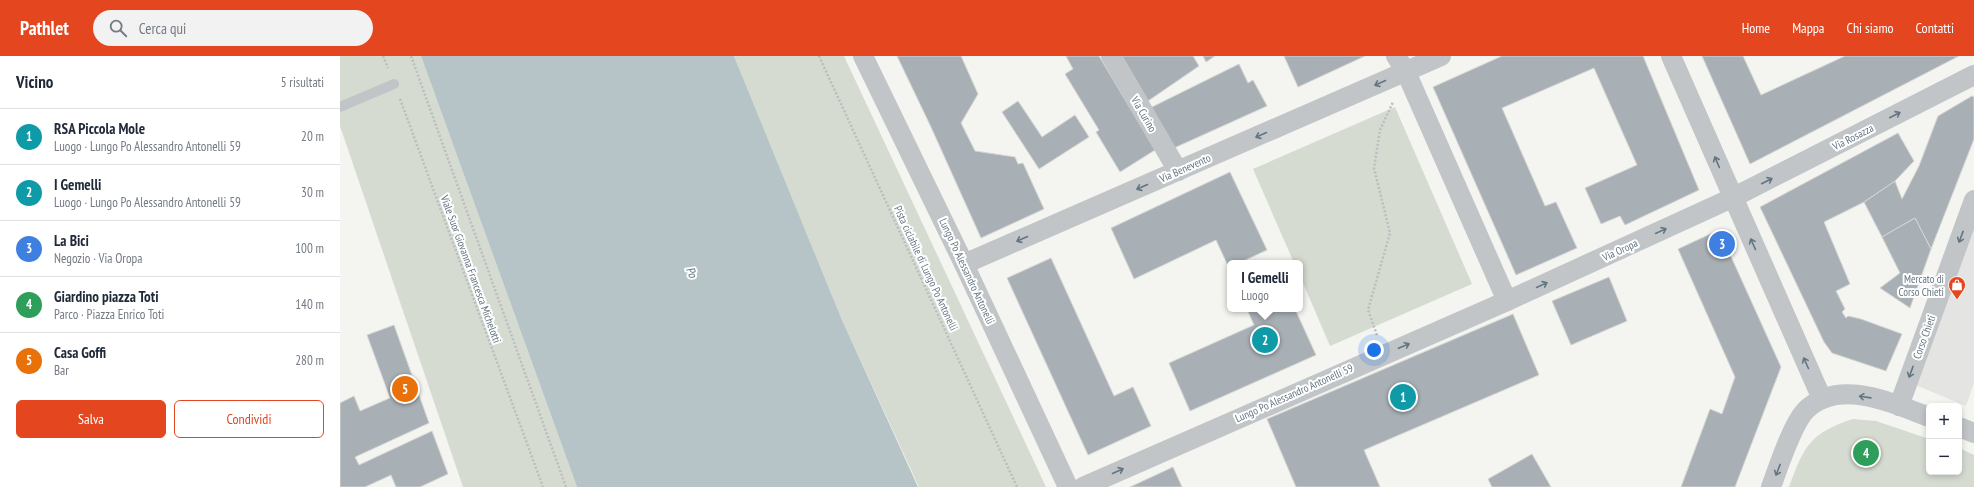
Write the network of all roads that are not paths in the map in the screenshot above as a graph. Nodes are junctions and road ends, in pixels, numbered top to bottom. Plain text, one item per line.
1 (863, 56) edge
2 (1111, 56) edge
3 (1441, 56) edge
4 (1671, 56) edge
5 (1401, 64) edge
6 (1974, 75) edge
7 (394, 84) road end
8 (340, 107) edge
9 (1178, 171) junction
10 (1732, 198) junction
11 (1974, 200) edge
12 (964, 264) junction
13 (1507, 301) junction
14 (1822, 399) junction
15 (1899, 406) junction
16 (1926, 416) edge
17 (1068, 487) edge
18 (1083, 487) edge
19 (1771, 487) edge

1 - 12 street, Lungo Po Alessandro Antonelli
2 - 9 street, Via Curino
3 - 5 street, Via Benevento
10 -> 4 street
5 -> 9 street, Via Benevento
5 - 13 street
10 -> 6 street, Via Rosazza
7 - 8 lane
9 -> 12 street, Via Benevento
13 -> 10 street, Via Oropa
14 -> 10 street
11 -> 15 street, Corso Chieti
12 - 17 street, Lungo Po Alessandro Antonelli
18 -> 13 street, Lungo Po Alessandro Antonelli 59
15 -> 14 street
14 -> 19 street
15 - 16 street

